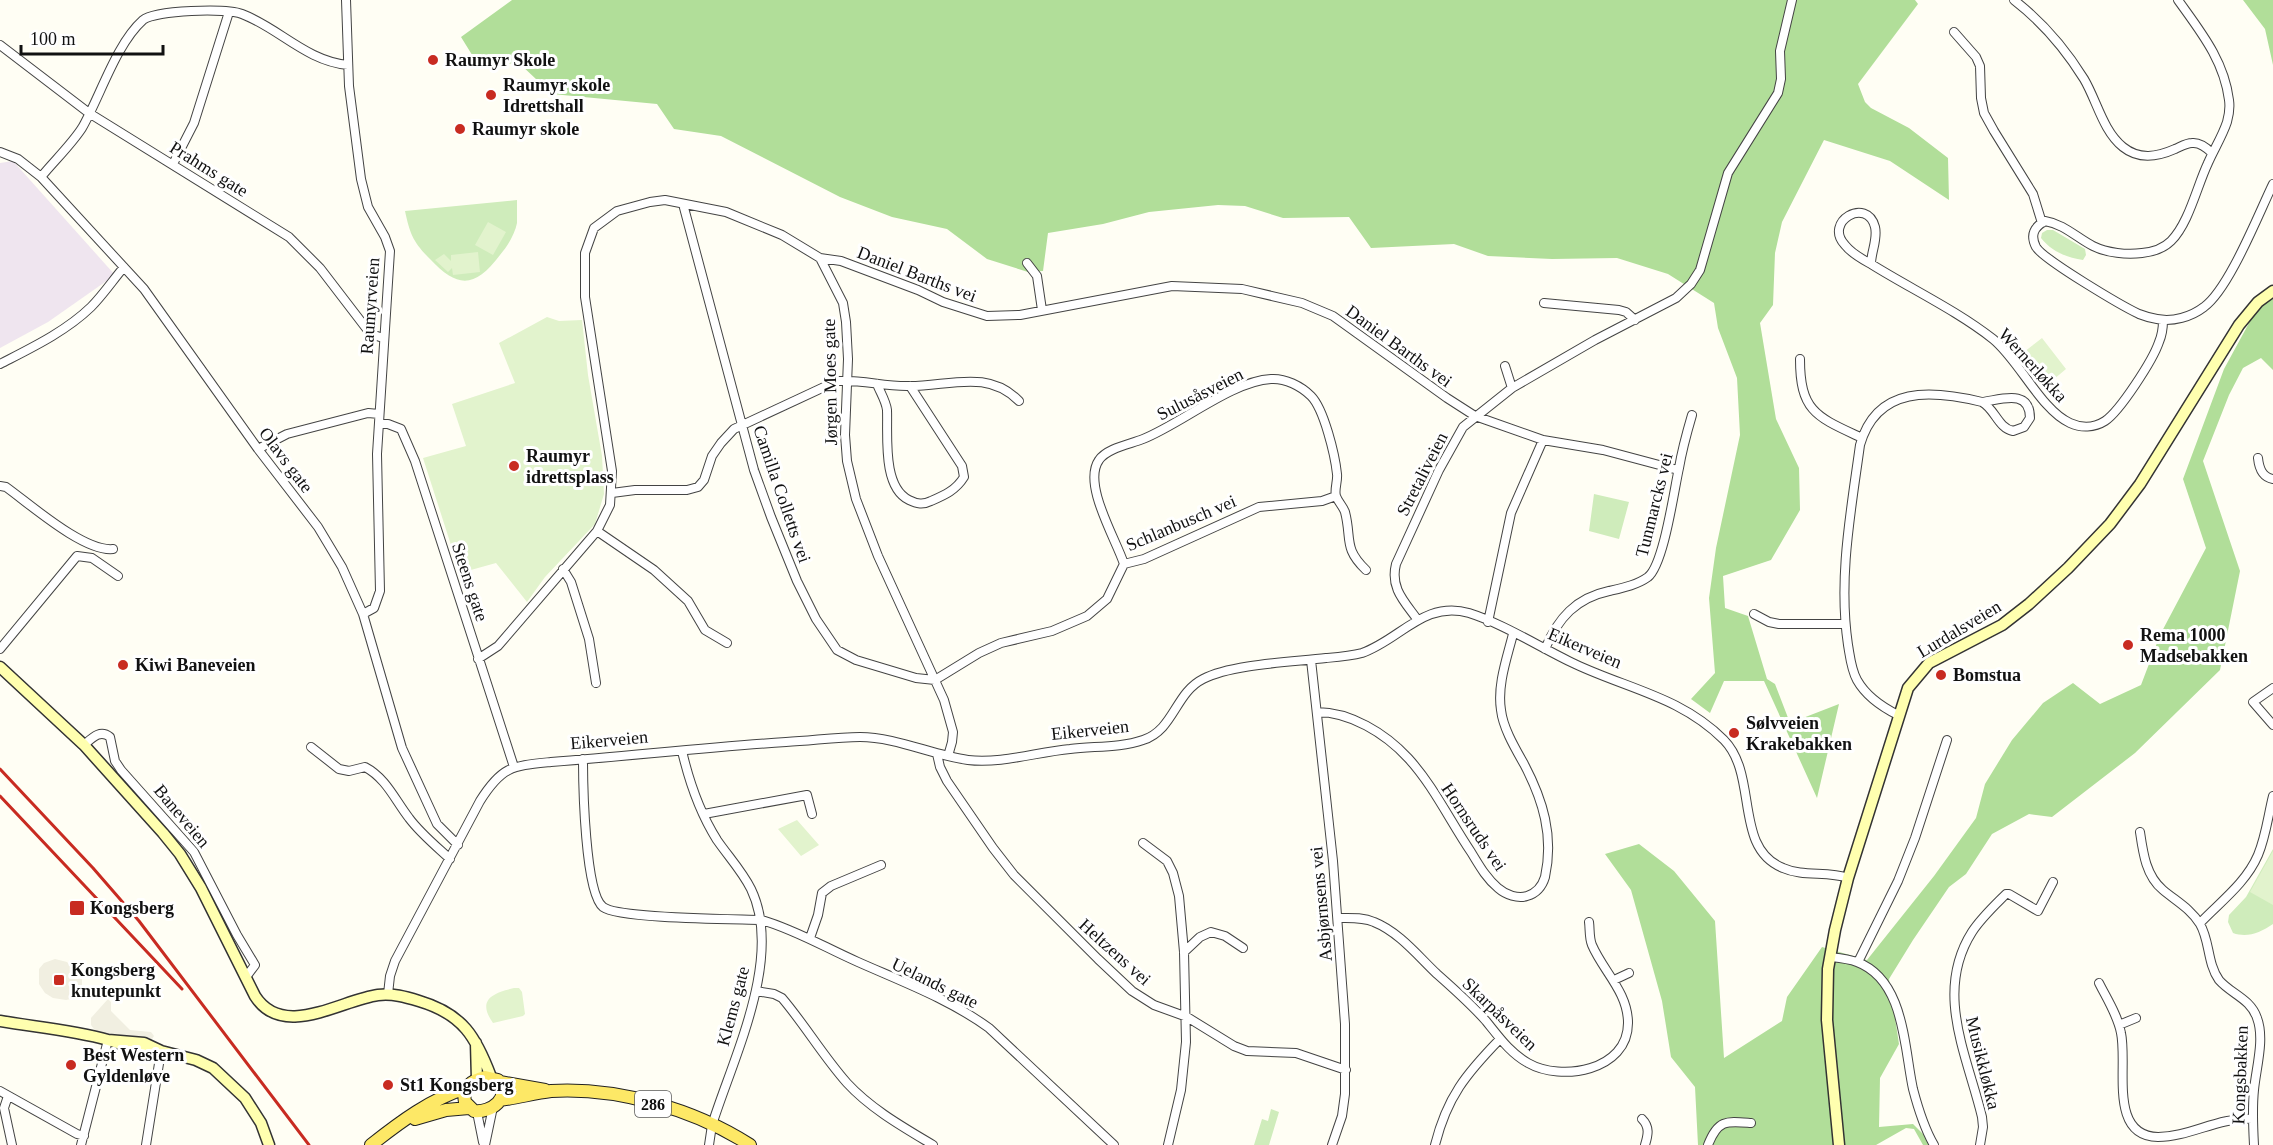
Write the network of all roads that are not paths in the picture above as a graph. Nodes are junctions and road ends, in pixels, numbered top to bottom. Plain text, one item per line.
1 (346, 0) edge
2 (1792, 0) edge
3 (2014, 0) edge
4 (2178, 0) edge
5 (229, 12) junction
6 (1954, 32) dead end
7 (0, 45) edge
8 (348, 65) junction
9 (89, 113) junction
10 (2212, 153) junction
11 (1, 154) edge
12 (173, 164) junction
13 (41, 177) junction
14 (2273, 184) edge
15 (683, 204) junction
16 (2042, 223) junction
17 (820, 258) junction
18 (1027, 262) dead end
19 (1872, 264) junction
20 (124, 267) junction
21 (2273, 291) edge
22 (1544, 303) dead end
23 (1042, 310) junction
24 (1635, 320) junction
25 (2163, 320) junction
26 (383, 338) junction
27 (1800, 358) dead end
28 (0, 364) edge
29 (1505, 366) dead end
30 (848, 380) junction
31 (877, 384) junction
32 (910, 386) junction
33 (1512, 387) junction
34 (1019, 401) dead end
35 (1982, 402) junction
36 (379, 414) junction
37 (1692, 415) dead end
38 (1475, 416) junction
39 (379, 424) junction
40 (743, 425) junction
41 (1862, 438) junction
42 (1543, 440) junction
43 (258, 449) junction
44 (2258, 458) dead end
45 (1678, 470) junction
46 (2273, 479) edge
47 (0, 486) edge
48 (612, 493) junction
49 (1336, 496) junction
50 (597, 531) junction
51 (113, 549) dead end
52 (1124, 564) junction
53 (563, 569) junction
54 (1366, 570) dead end
55 (118, 576) dead end
56 (363, 614) junction
57 (1754, 614) dead end
58 (1417, 620) junction
59 (1488, 622) junction
60 (1845, 624) junction
61 (1513, 634) junction
62 (727, 643) dead end
63 (0, 649) edge
64 (1545, 649) junction
65 (478, 659) junction
66 (1311, 660) junction
67 (0, 667) edge
68 (935, 680) junction
69 (596, 683) dead end
70 (2273, 688) edge
71 (1317, 712) junction
72 (1898, 715) junction
73 (2273, 725) edge
74 (1947, 740) dead end
75 (84, 745) junction
76 (311, 747) dead end
77 (682, 751) junction
78 (937, 754) junction
79 (948, 756) junction
80 (583, 759) junction
81 (514, 767) junction
82 (2273, 796) edge
83 (704, 814) junction
84 (812, 814) dead end
85 (2140, 832) dead end
86 (1143, 843) dead end
87 (458, 845) junction
88 (450, 859) junction
89 (881, 865) dead end
90 (1848, 878) junction
91 (2053, 882) dead end
92 (1338, 918) junction
93 (762, 920) junction
94 (1589, 922) dead end
95 (2200, 923) junction
96 (810, 938) junction
97 (1242, 948) dead end
98 (1184, 952) junction
99 (1830, 957) junction
100 (1858, 962) junction
101 (1629, 974) dead end
102 (246, 977) junction
103 (1614, 980) junction
104 (2099, 983) dead end
105 (756, 991) junction
106 (388, 994) junction
107 (1186, 1017) junction
108 (2136, 1018) dead end
109 (0, 1021) edge
110 (2120, 1025) junction
111 (1500, 1039) junction
112 (108, 1040) junction
113 (476, 1043) junction
114 (161, 1051) junction
115 (1346, 1070) junction
116 (477, 1080) junction
117 (495, 1080) junction
118 (466, 1088) junction
119 (549, 1091) junction
120 (4, 1093) edge
121 (497, 1104) junction
122 (473, 1110) junction
123 (1642, 1119) dead end
124 (2252, 1119) junction
125 (1751, 1123) dead end
126 (400, 1124) junction
127 (712, 1125) junction
128 (84, 1136) junction
129 (12, 1145) edge
130 (81, 1145) edge
131 (146, 1145) edge
132 (269, 1145) edge
133 (371, 1145) edge
134 (484, 1145) edge
135 (709, 1145) edge
136 (750, 1145) edge
137 (933, 1145) edge
138 (1114, 1145) edge
139 (1168, 1145) edge
140 (1332, 1145) edge
141 (1435, 1145) edge
142 (1645, 1145) edge
143 (1708, 1145) edge
144 (1839, 1145) edge
145 (1934, 1145) edge
146 (1980, 1145) edge
147 (2254, 1145) edge

1 - 8 street, Raumyrveien
2 - 24 street, Stretaliveien
3 - 10 street
4 - 10 street
5 - 8 street
5 - 9 street
5 - 12 street
6 - 16 street
7 - 9 street, Prahms gate
8 - 26 street, Raumyrveien
9 - 12 street, Prahms gate
9 - 13 street
10 - 16 street
11 - 13 street, Olavs gate
12 - 26 street, Prahms gate
13 - 20 street, Olavs gate
14 - 25 street
15 - 17 street
15 - 40 street, Camilla Colletts vei
15 - 48 street
16 - 25 street
17 - 23 street, Daniel Barths vei
17 - 30 street, Jørgen Moes gate
18 - 23 street
19 - 19 street, Wernerløkka
19 - 25 street, Wernerløkka
20 - 28 street
20 - 43 street, Olavs gate
21 - 72 main road, Lurdalsveien
22 - 24 street
23 - 38 street, Daniel Barths vei
24 - 33 street, Stretaliveien
26 - 36 street, Raumyrveien
27 - 41 street
29 - 33 street
30 - 31 street
30 - 40 street
30 - 68 street, Jørgen Moes gate
31 - 32 street
31 - 32 street
32 - 34 street
33 - 38 street, Stretaliveien
35 - 35 street
35 - 41 street
36 - 39 street, Raumyrveien
36 - 43 street
37 - 45 street, Tunmarcks vei
38 - 42 street, Daniel Barths vei
38 - 58 street, Stretaliveien
39 - 56 street, Raumyrveien
39 - 65 street, Steens gate
40 - 48 street
40 - 68 street, Camilla Colletts vei
41 - 60 street
42 - 45 street, Daniel Barths vei
42 - 59 street
43 - 56 street, Olavs gate
44 - 46 street
45 - 64 street, Tunmarcks vei
47 - 51 street
48 - 50 street
49 - 52 street, Schlanbusch vei
49 - 52 street, Sulusåsveien
49 - 54 street, Sulusåsveien
50 - 53 street
50 - 62 street
52 - 68 street, Schlanbusch vei
53 - 65 street
53 - 69 street
55 - 63 street
56 - 87 street, Olavs gate
57 - 60 street
58 - 59 street, Eikerveien
58 - 66 street, Eikerveien
59 - 61 street, Eikerveien
60 - 72 street
61 - 64 street, Eikerveien
61 - 71 street, Hornsruds vei
64 - 90 street, Eikerveien
65 - 81 street, Steens gate
66 - 71 street, Asbjørnsens vei
66 - 79 street, Eikerveien
67 - 75 main road, Baneveien
68 - 79 street, Jørgen Moes gate
70 - 73 street
71 - 92 street, Asbjørnsens vei
72 - 90 main road, Lurdalsveien
74 - 100 street
75 - 102 main road, Baneveien
75 - 102 street, Baneveien
76 - 88 street
77 - 78 street, Eikerveien
77 - 80 street, Eikerveien
77 - 83 street, Klems gate
78 - 79 street, Eikerveien
78 - 107 street, Heltzens vei
80 - 81 street, Eikerveien
80 - 93 street, Uelands gate
81 - 87 street
82 - 95 street
83 - 84 street
83 - 93 street, Klems gate
85 - 95 street
86 - 98 street
87 - 88 street
88 - 106 street
89 - 96 street
90 - 99 main road, Lurdalsveien
91 - 146 street, Musikkløkka
92 - 111 street, Skarpåsveien
92 - 115 street, Asbjørnsens vei
93 - 96 street, Uelands gate
93 - 105 street, Klems gate
94 - 103 street, Skarpåsveien
95 - 124 street, Kongsbakken
96 - 138 street, Uelands gate
97 - 98 street
98 - 107 street
99 - 100 street
99 - 144 main road, Lurdalsveien
100 - 145 street
101 - 103 street
102 - 106 main road, Baneveien
103 - 111 street, Skarpåsveien
104 - 110 street
105 - 127 street, Klems gate
105 - 137 street
106 - 113 main road
107 - 115 street, Heltzens vei
107 - 139 street
108 - 110 street
109 - 112 main road
110 - 124 street
111 - 141 street
112 - 114 main road
112 - 128 street
113 - 116 main road
113 - 117 main road
114 - 131 street
114 - 132 main road
115 - 140 street, Asbjørnsens vei
116 - 117 main road, 286
116 - 118 main road, 286
117 - 119 main road, 286
117 - 121 main road
118 - 122 main road
118 - 126 main road, 286
119 - 121 main road, 286
119 - 127 main road, 286
120 - 128 street
120 - 129 street
121 - 122 main road, 286
121 - 134 street
122 - 126 main road, 286
122 - 134 street
123 - 142 street
124 - 147 street, Kongsbakken
125 - 143 street
126 - 133 main road, 286
127 - 135 street, Klems gate
127 - 136 main road, 286
128 - 130 street

